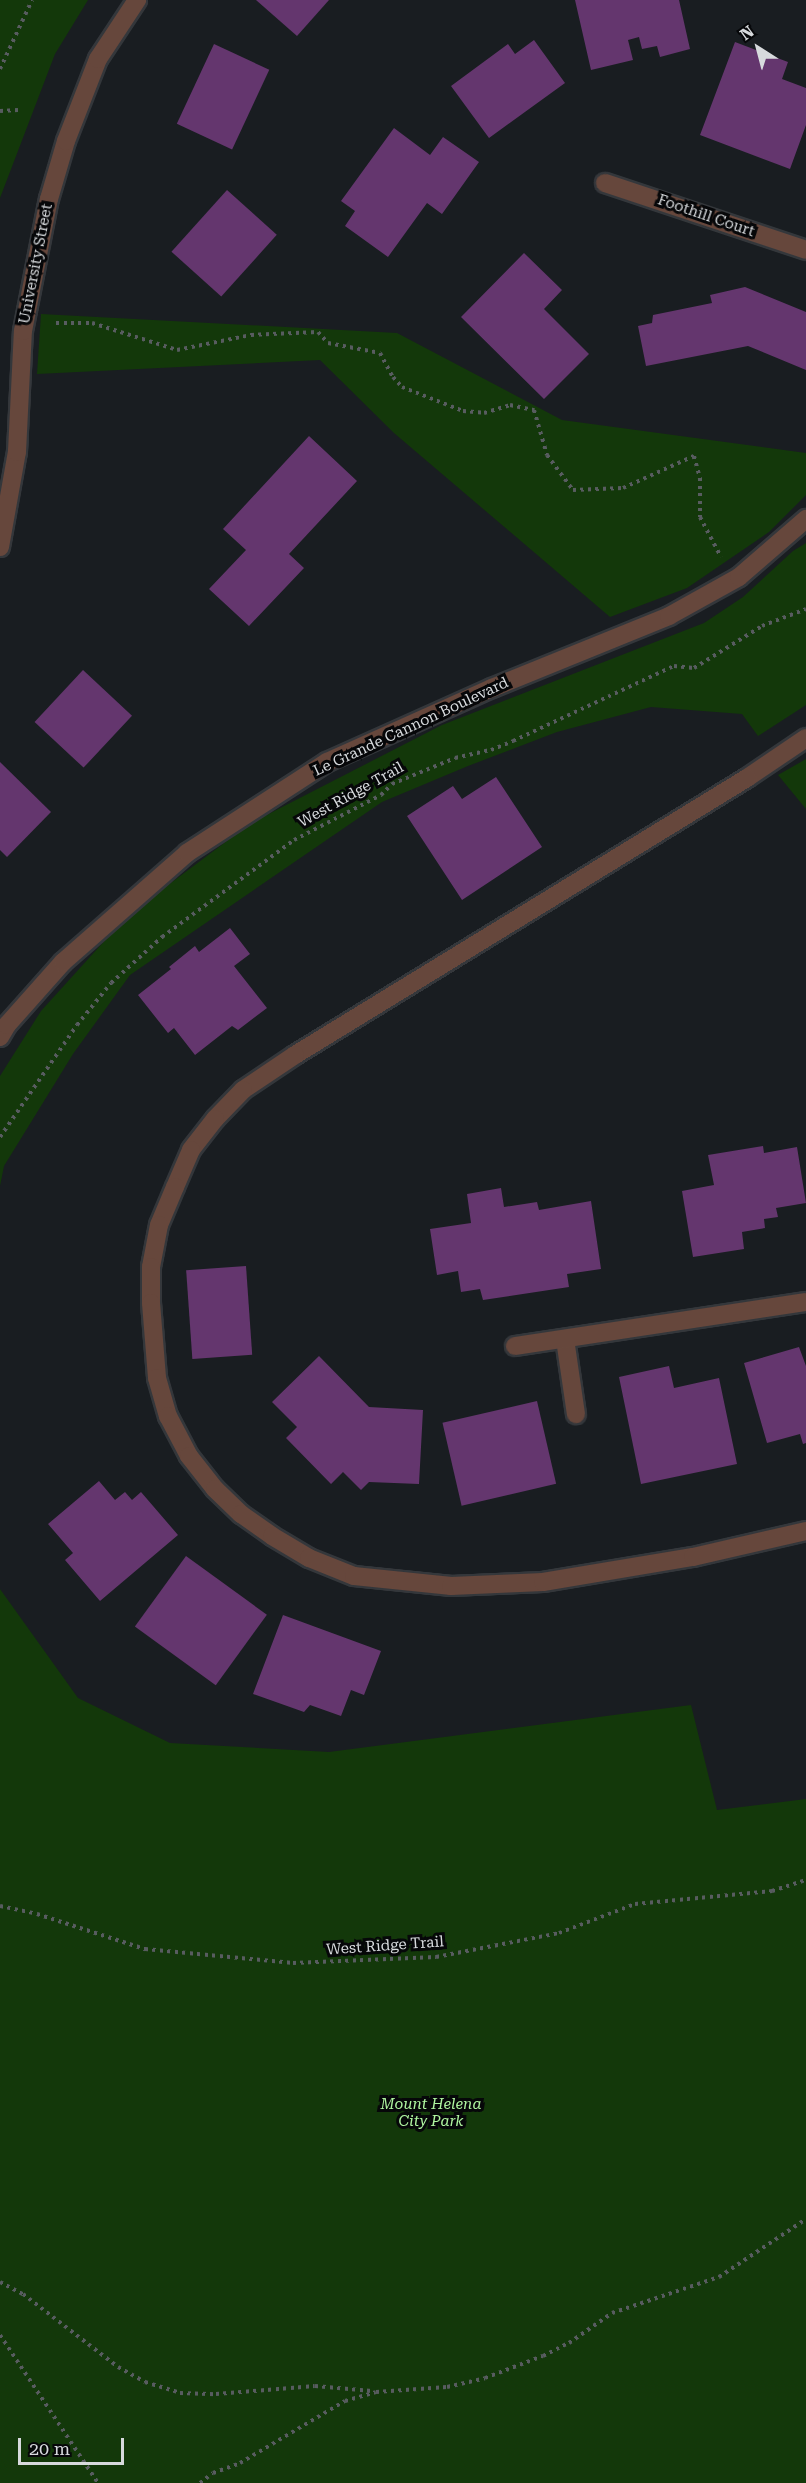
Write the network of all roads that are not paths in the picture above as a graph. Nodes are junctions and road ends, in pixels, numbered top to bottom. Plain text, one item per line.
1 (137, 0) edge
2 (605, 183) dead end
3 (806, 250) edge
4 (806, 519) edge
5 (0, 547) edge
6 (806, 738) edge
7 (0, 1037) edge
8 (806, 1302) edge
9 (565, 1339) junction
10 (515, 1346) dead end
11 (576, 1414) dead end
12 (806, 1531) edge

1 - 5 street, University Street
2 - 3 street, Foothill Court
4 - 7 street, Le Grande Cannon Boulevard
6 - 12 street
8 - 9 street
9 - 10 street
9 - 11 street

